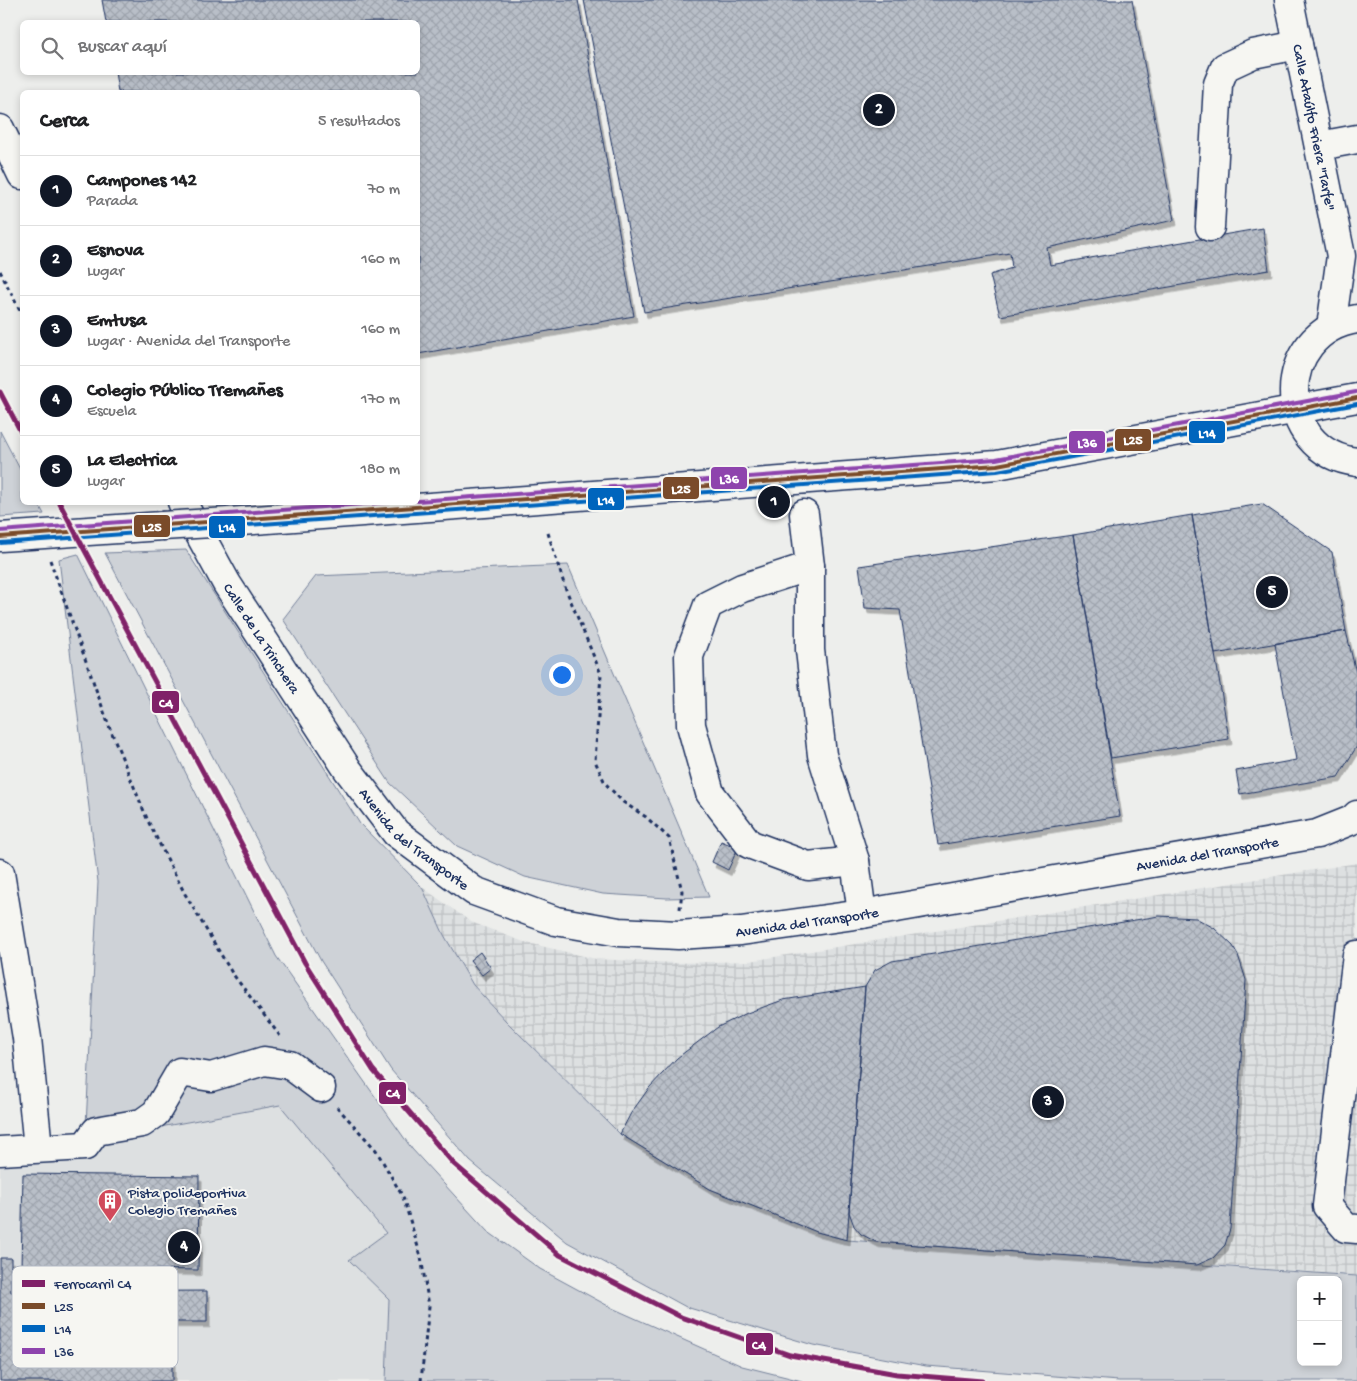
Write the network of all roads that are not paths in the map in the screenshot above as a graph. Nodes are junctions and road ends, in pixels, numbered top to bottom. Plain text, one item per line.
1 (1289, 0) edge
2 (1298, 45) junction
3 (0, 129) edge
4 (1357, 139) edge
5 (1318, 146) junction
6 (20, 172) edge
7 (1210, 227) dead end
8 (1341, 256) junction
9 (1357, 281) edge
10 (1357, 318) edge
11 (1331, 326) junction
12 (1357, 398) edge
13 (1295, 409) junction
14 (1353, 466) edge
15 (184, 505) edge
16 (804, 514) dead end
17 (0, 537) edge
18 (810, 566) junction
19 (348, 770) joint
20 (1357, 815) edge
21 (1317, 834) junction
22 (1357, 839) edge
23 (855, 861) junction
24 (0, 873) edge
25 (862, 914) junction
26 (1357, 955) edge
27 (321, 1088) road end
28 (38, 1148) junction
29 (0, 1151) edge
30 (1357, 1229) edge

1 - 2 street, Calle Ataúlfo Friera "Tarfe"
2 - 5 street, Calle Ataúlfo Friera "Tarfe"
2 - 7 street
3 - 6 street
4 - 5 street
5 - 8 street, Calle Ataúlfo Friera "Tarfe"
8 - 9 street, Calle Ataúlfo Friera "Tarfe"
8 - 11 street, Calle Ataúlfo Friera "Tarfe"
10 - 11 street
11 - 13 street
12 - 13 street
13 - 14 street
13 - 17 street, bridge
15 - 19 street, Calle de La Trinchera
16 - 18 street
18 - 23 street
18 - 23 street
19 - 25 street, Avenida del Transporte
20 - 21 street
21 - 22 street
21 - 25 street, Avenida del Transporte
23 - 25 street
24 - 28 street
26 - 30 street
27 - 28 street
28 - 29 street

